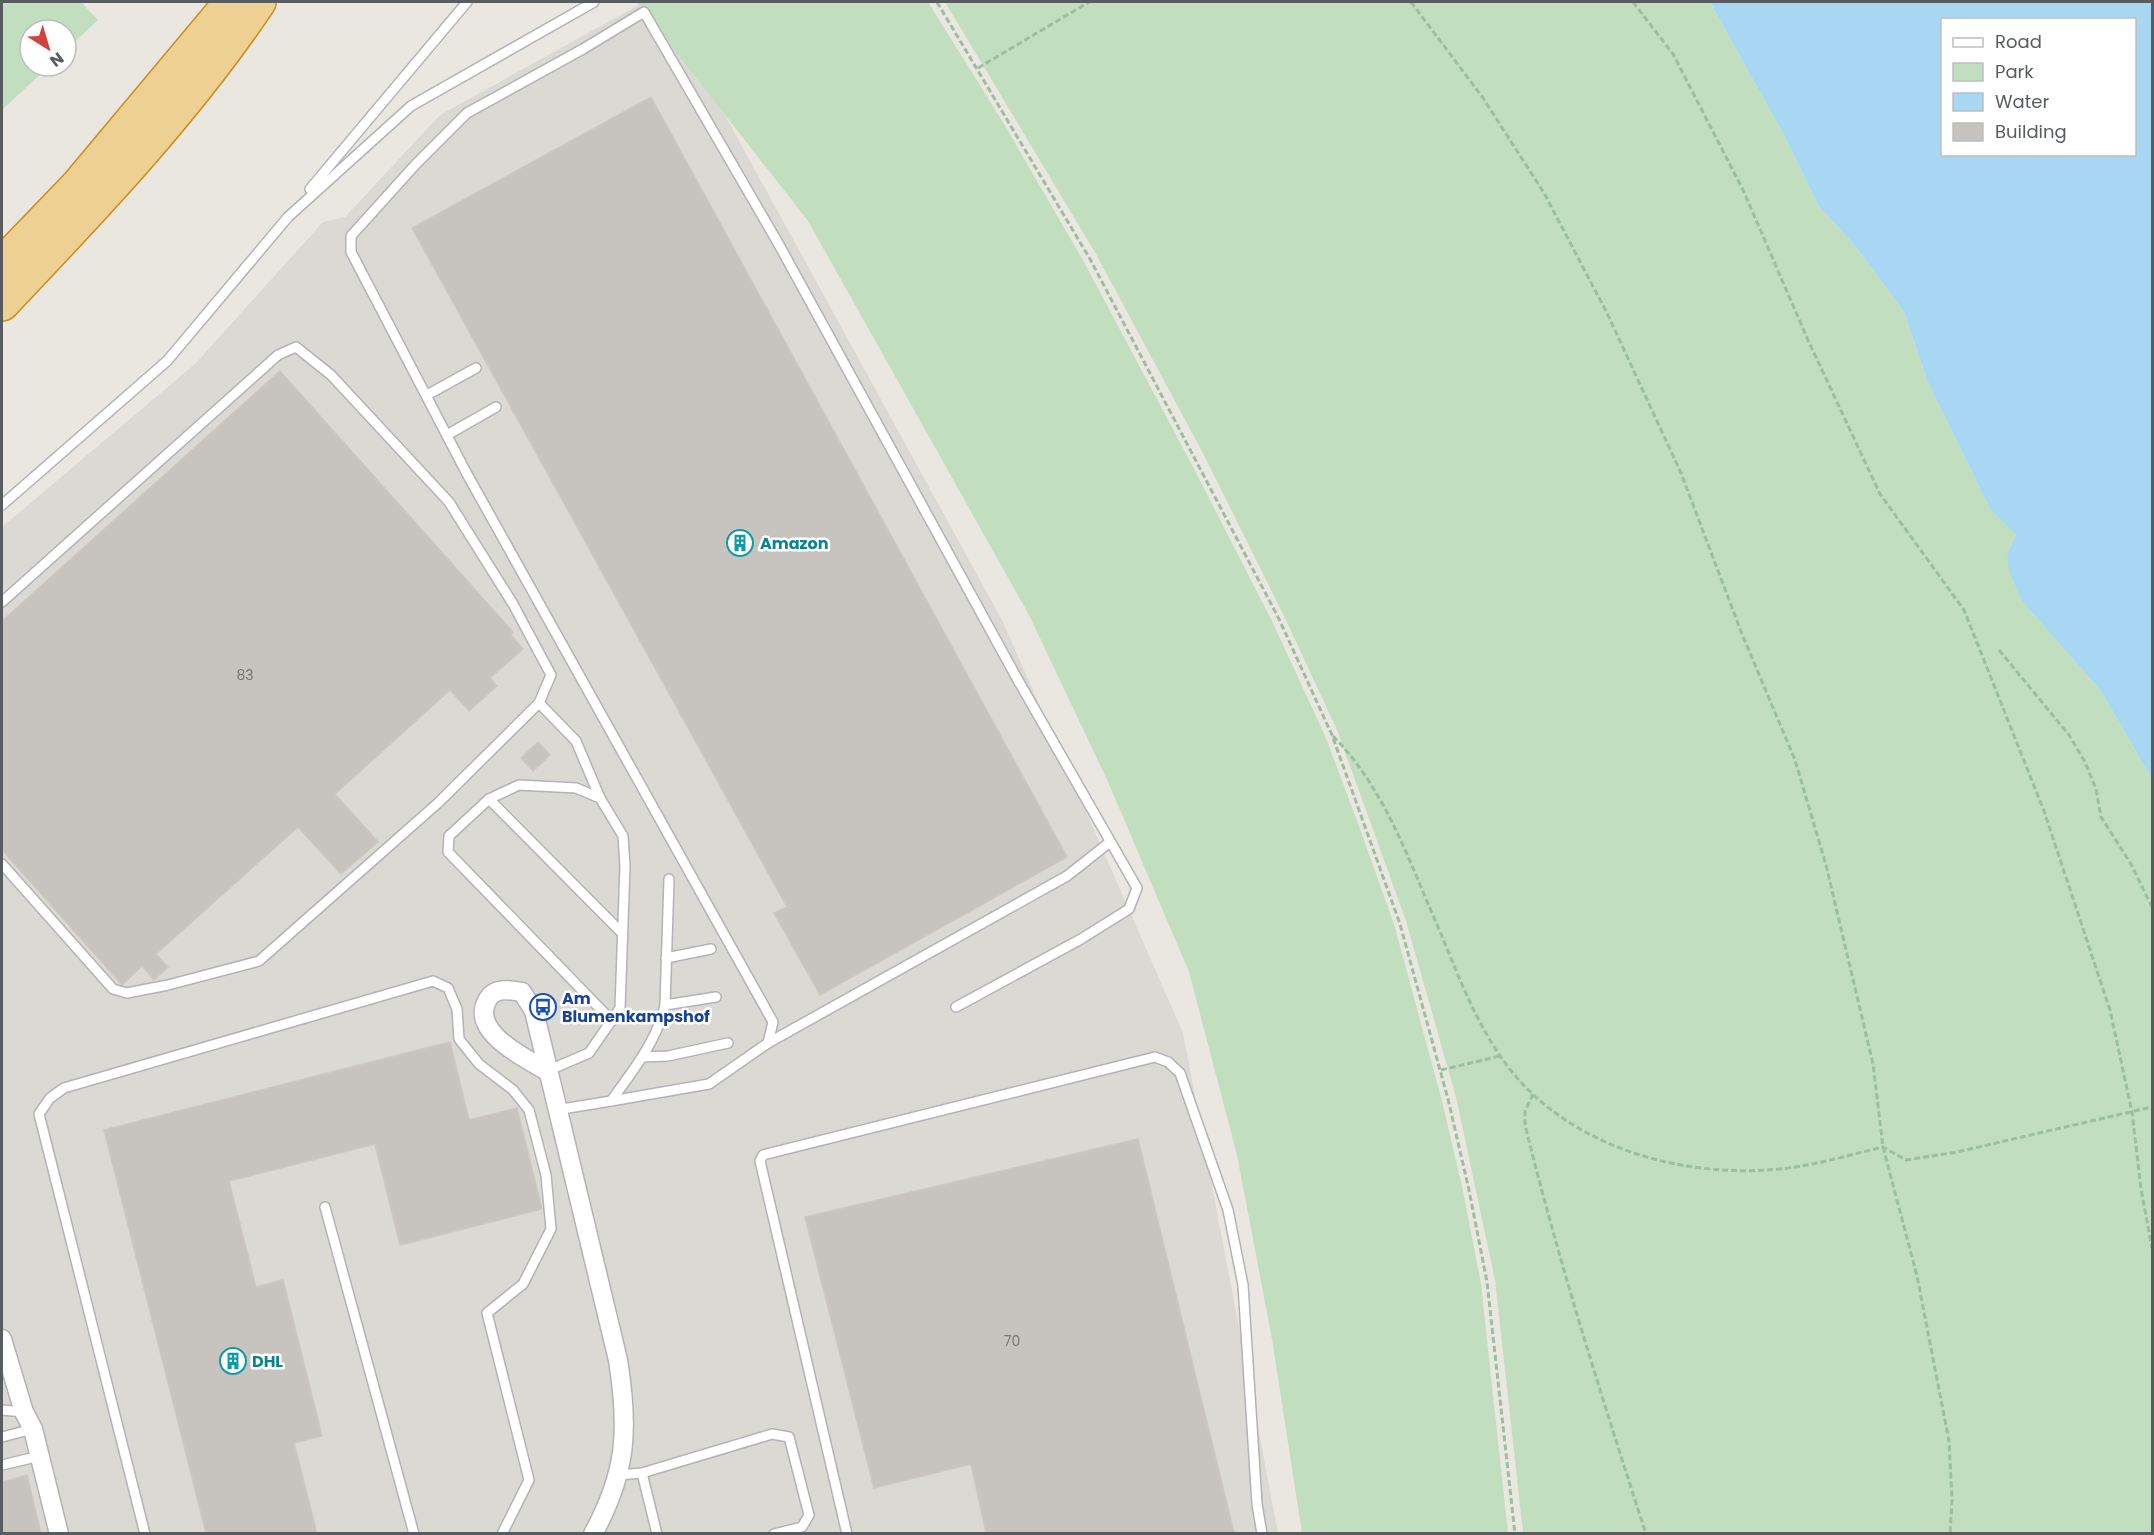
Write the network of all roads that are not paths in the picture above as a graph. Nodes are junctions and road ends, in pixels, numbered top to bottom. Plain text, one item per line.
1 (231, 2) edge
2 (259, 2) edge
3 (467, 2) edge
4 (594, 2) edge
5 (288, 217) junction
6 (2, 264) edge
7 (2, 304) edge
8 (476, 368) dead end
9 (427, 395) junction
10 (496, 407) dead end
11 (447, 435) junction
12 (2, 505) edge
13 (2, 602) edge
14 (539, 703) junction
15 (600, 798) junction
16 (489, 800) junction
17 (1110, 843) junction
18 (2, 864) edge
19 (669, 879) dead end
20 (622, 933) junction
21 (711, 949) dead end
22 (666, 958) junction
23 (716, 997) dead end
24 (665, 1005) junction
25 (956, 1007) dead end
26 (612, 1021) junction
27 (728, 1043) dead end
28 (768, 1043) junction
29 (642, 1057) junction
30 (547, 1071) junction
31 (611, 1101) junction
32 (556, 1110) junction
33 (325, 1207) dead end
34 (2, 1338) edge
35 (2, 1410) edge
36 (24, 1412) junction
37 (33, 1429) junction
38 (2, 1437) edge
39 (39, 1456) junction
40 (2, 1465) edge
41 (642, 1473) junction
42 (619, 1476) junction
43 (59, 1533) edge
44 (145, 1533) edge
45 (414, 1533) edge
46 (502, 1533) edge
47 (592, 1533) edge
48 (657, 1533) edge
49 (774, 1533) edge
50 (846, 1533) edge
51 (1262, 1533) edge

1 - 6 highway
2 - 7 highway
3 - 5 lane
4 - 5 lane
5 - 12 lane
8 - 9 lane
9 - 11 lane
9 - 17 lane
10 - 11 lane
11 - 28 lane
13 - 14 lane
14 - 15 lane
14 - 18 lane
15 - 16 lane
15 - 20 lane
16 - 20 lane
16 - 26 lane
17 - 25 lane
17 - 28 lane
19 - 22 lane
20 - 26 lane
21 - 22 lane
22 - 24 lane
23 - 24 lane
24 - 29 lane
26 - 30 lane
27 - 29 lane
28 - 31 lane
29 - 31 lane
30 - 30 street
30 - 32 street
31 - 32 lane
32 - 42 street
33 - 45 lane
34 - 36 street
35 - 36 lane
36 - 37 street
37 - 38 lane
37 - 39 street
39 - 40 lane
39 - 43 street
41 - 42 lane
41 - 48 lane
41 - 49 lane
42 - 47 street
44 - 46 lane
50 - 51 lane

